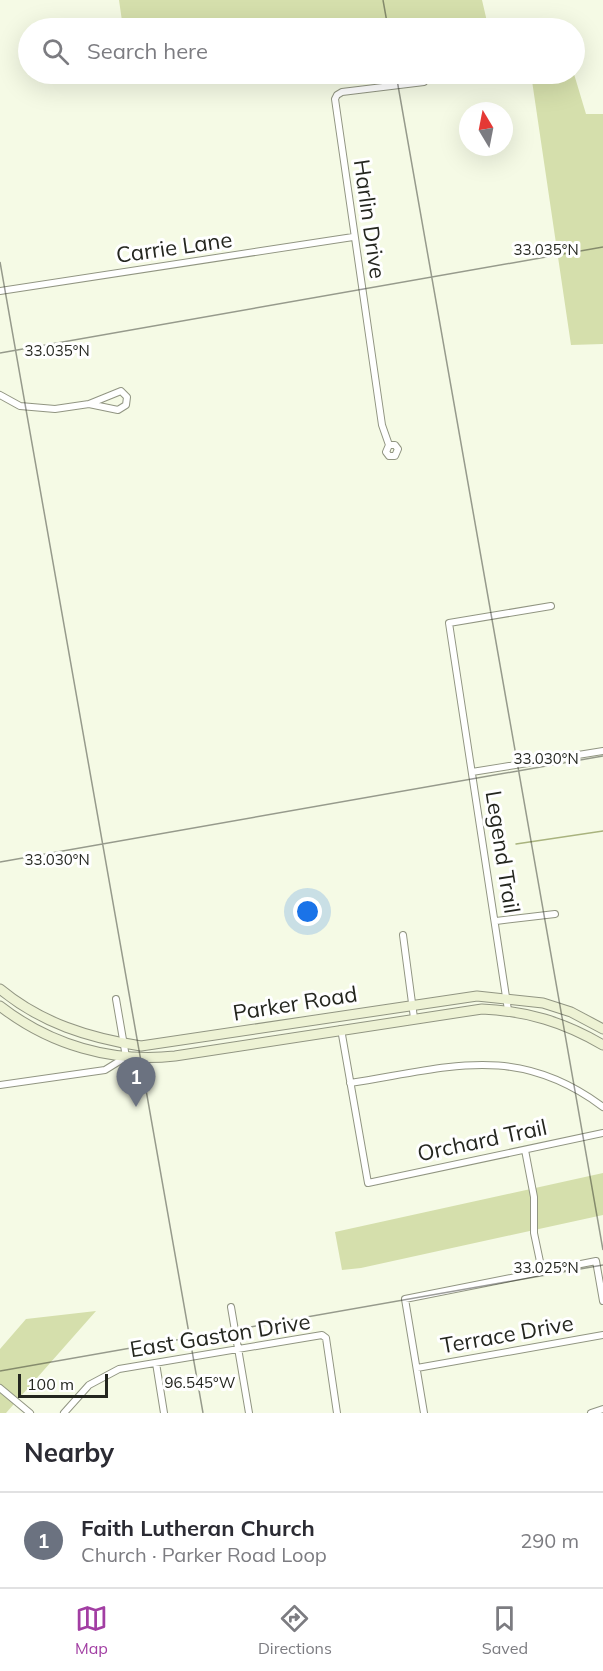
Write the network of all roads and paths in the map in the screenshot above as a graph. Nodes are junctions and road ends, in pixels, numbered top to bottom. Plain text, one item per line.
1 (411, 84) edge
2 (353, 237) junction
3 (0, 291) edge
4 (0, 395) edge
5 (89, 404) junction
6 (389, 445) dead end
7 (551, 606) dead end
8 (603, 752) edge
9 (472, 772) junction
10 (555, 914) dead end
11 (496, 921) junction
12 (403, 935) dead end
13 (0, 988) edge
14 (506, 997) junction
15 (116, 999) dead end
16 (412, 1004) junction
17 (0, 1006) edge
18 (508, 1010) junction
19 (414, 1018) junction
20 (340, 1029) junction
21 (603, 1029) edge
22 (123, 1043) junction
23 (603, 1045) edge
24 (126, 1057) junction
25 (350, 1083) junction
26 (0, 1085) edge
27 (603, 1107) edge
28 (603, 1133) edge
29 (525, 1150) junction
30 (542, 1271) junction
31 (603, 1300) edge
32 (231, 1307) dead end
33 (603, 1335) edge
34 (239, 1348) junction
35 (156, 1363) junction
36 (417, 1368) junction
37 (0, 1388) edge
38 (603, 1409) edge
39 (30, 1413) edge
40 (64, 1413) edge
41 (164, 1413) edge
42 (249, 1413) edge
43 (338, 1413) edge
44 (424, 1413) edge
45 (591, 1413) edge

1 - 2 street, Harlin Drive
2 - 3 street, Carrie Lane
2 - 6 street, Harlin Drive
4 - 5 street
5 - 5 street
7 - 9 street, Legend Trail
8 - 9 street
9 - 11 street, Legend Trail
10 - 11 street
11 - 14 street, Legend Trail
12 - 16 street
13 - 22 main road, Parker Road
14 - 16 main road, Parker Road
14 - 18 street, Legend Trail
14 - 21 main road, Parker Road
15 - 22 street
16 - 19 street
16 - 22 main road, Parker Road
17 - 24 main road, Parker Road
18 - 19 main road, Parker Road
18 - 23 main road, Parker Road
19 - 20 main road, Parker Road
20 - 24 main road, Parker Road
20 - 25 street
22 - 24 street
24 - 26 street
25 - 27 street
25 - 29 street, Orchard Trail
28 - 29 street, Orchard Trail
29 - 30 street
30 - 31 street
30 - 36 street
32 - 34 street
33 - 36 street, Terrace Drive
34 - 35 street, East Gaston Drive
34 - 42 street
34 - 43 street, East Gaston Drive
35 - 40 street, East Gaston Drive
35 - 41 street
36 - 44 street
37 - 39 street
38 - 45 street

